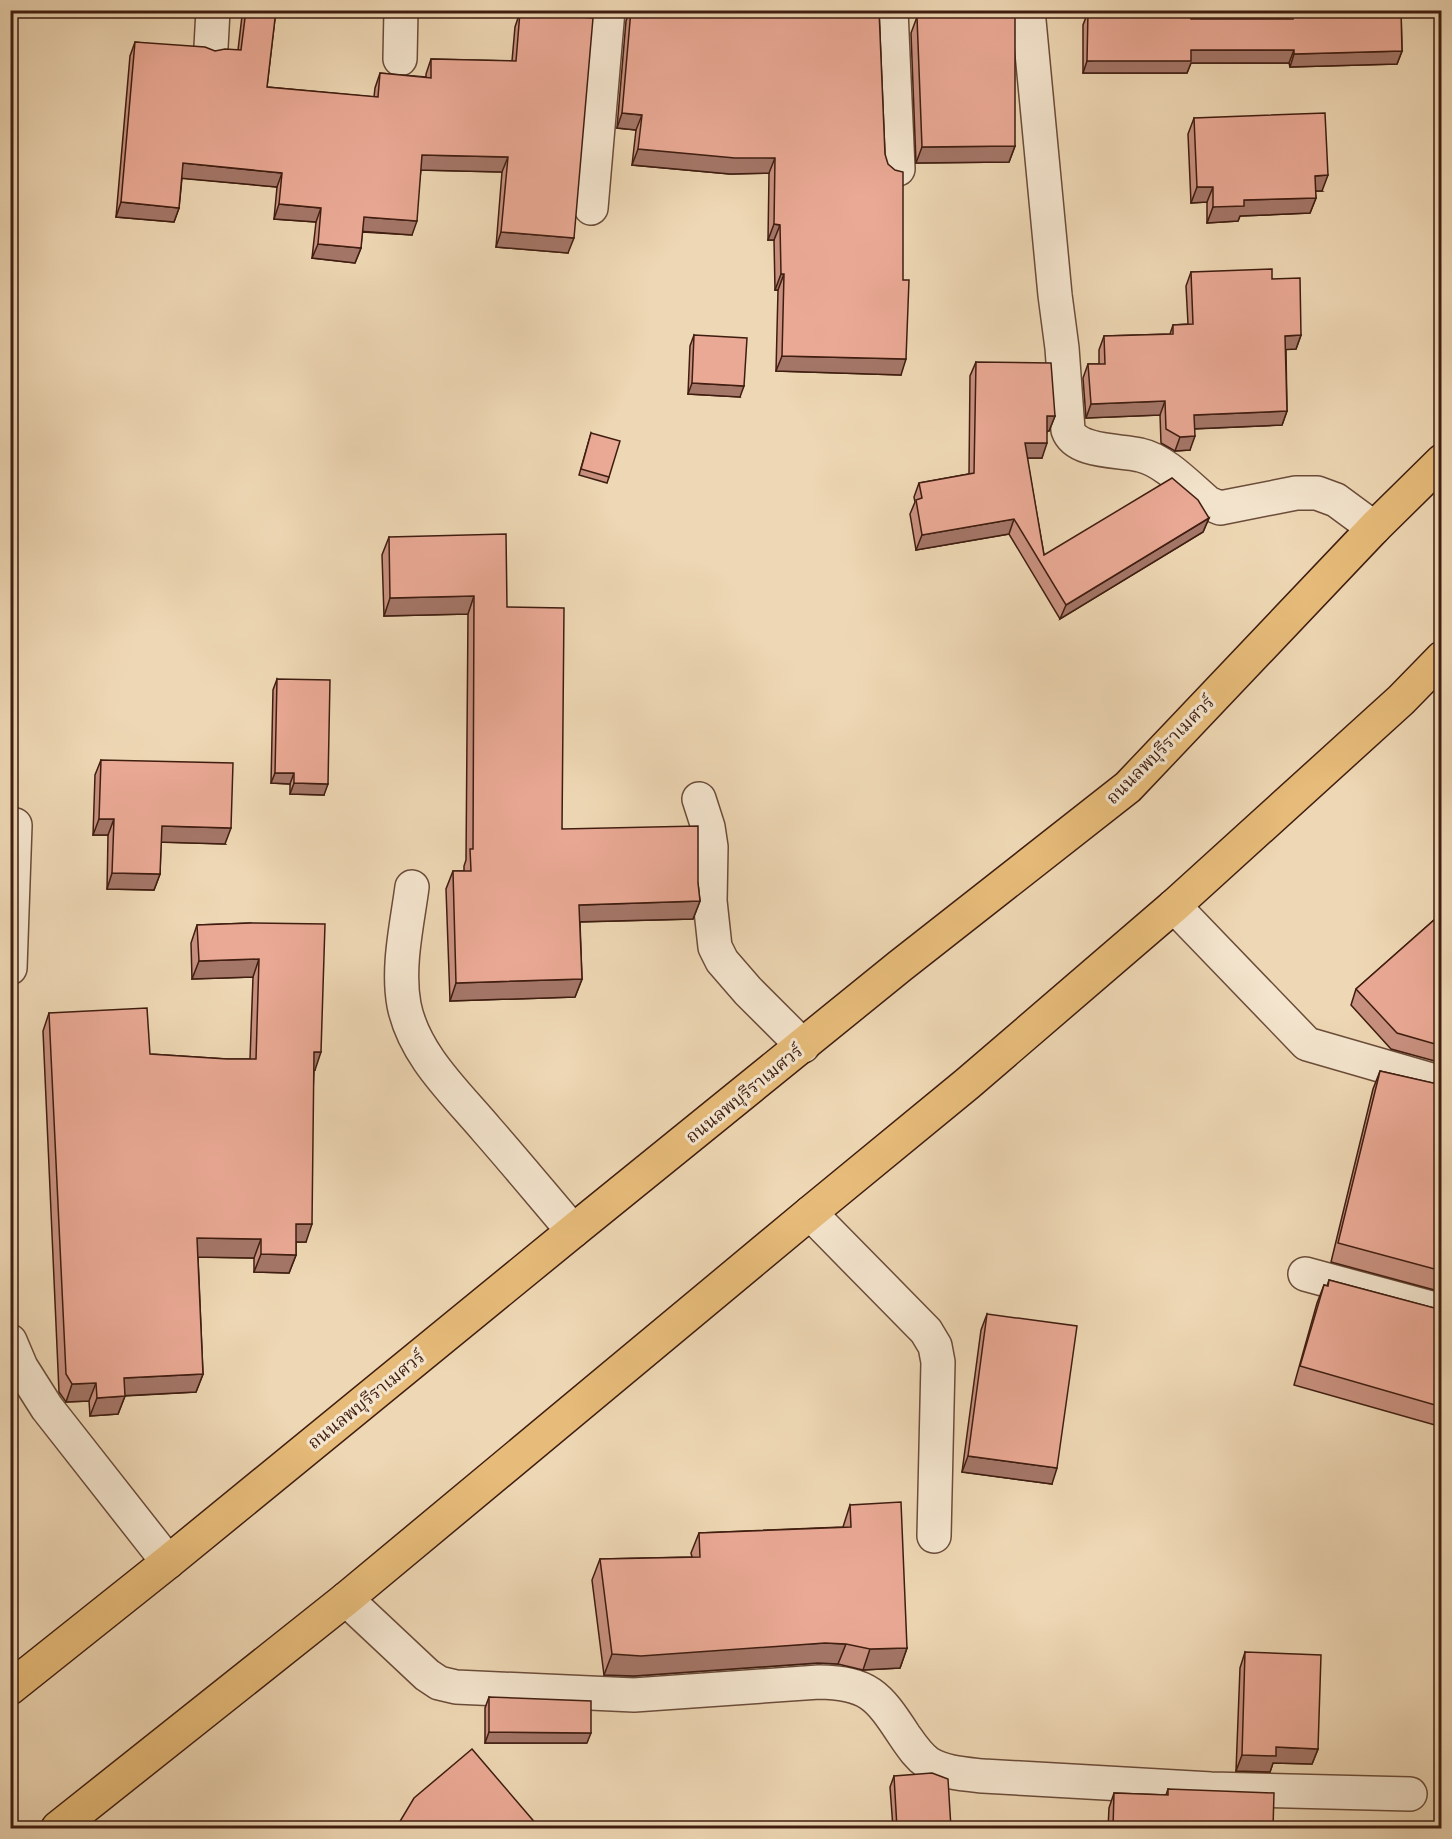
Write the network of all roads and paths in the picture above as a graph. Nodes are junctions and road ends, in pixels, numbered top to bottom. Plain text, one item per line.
1 (213, 10) edge
2 (401, 10) edge
3 (608, 10) edge
4 (891, 10) edge
5 (1028, 10) edge
6 (211, 47) edge
7 (400, 59) dead end
8 (897, 169) edge
9 (591, 208) dead end
10 (1442, 461) edge
11 (1374, 528) junction
12 (1442, 658) edge
13 (699, 799) dead end
14 (10, 825) edge
15 (412, 887) dead end
16 (1174, 906) junction
17 (10, 968) edge
18 (803, 1046) junction
19 (1442, 1083) edge
20 (810, 1213) junction
21 (573, 1230) junction
22 (1305, 1274) dead end
23 (1442, 1311) edge
24 (10, 1341) edge
25 (934, 1536) dead end
26 (168, 1562) junction
27 (346, 1599) junction
28 (10, 1688) edge
29 (1410, 1794) dead end
30 (58, 1828) edge

1 - 6 street
2 - 7 street
3 - 9 street
4 - 8 street
5 - 11 street
10 - 11 main road, ถนนลพบุรีราเมศวร์
11 - 18 main road, ถนนลพบุรีราเมศวร์
12 - 16 main road
13 - 18 street
14 - 17 street
15 - 21 street
16 - 19 street
16 - 20 main road
18 - 21 main road, ถนนลพบุรีราเมศวร์
20 - 25 street
20 - 27 main road
21 - 26 main road, ถนนลพบุรีราเมศวร์
22 - 23 street
24 - 26 street
26 - 28 main road, ถนนลพบุรีราเมศวร์
27 - 29 street
27 - 30 main road

